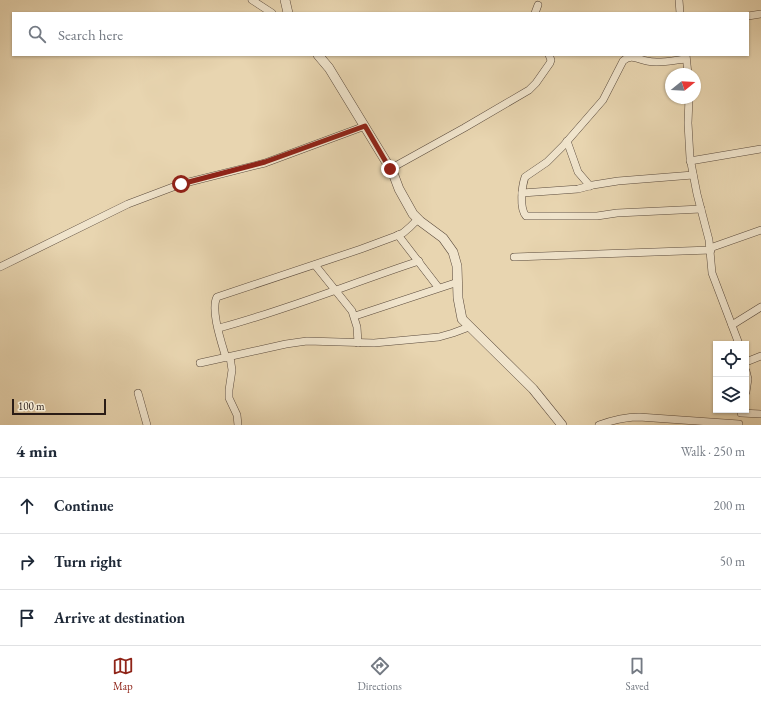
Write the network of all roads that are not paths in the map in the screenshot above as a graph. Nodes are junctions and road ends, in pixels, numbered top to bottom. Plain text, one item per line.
1 (252, 0) edge
2 (285, 0) edge
3 (679, 0) edge
4 (538, 5) dead end
5 (270, 12) edge
6 (288, 12) edge
7 (535, 12) edge
8 (680, 12) edge
9 (761, 14) edge
10 (749, 16) edge
11 (319, 56) edge
12 (549, 56) edge
13 (686, 57) edge
14 (687, 68) edge
15 (689, 104) edge
16 (365, 126) junction
17 (567, 141) junction
18 (761, 149) edge
19 (690, 161) junction
20 (390, 169) junction
21 (693, 175) junction
22 (590, 186) junction
23 (522, 193) junction
24 (701, 209) junction
25 (418, 219) junction
26 (761, 230) edge
27 (398, 235) junction
28 (710, 249) junction
29 (514, 257) dead end
30 (419, 261) junction
31 (315, 264) junction
32 (0, 267) edge
33 (458, 282) junction
34 (438, 288) junction
35 (336, 290) junction
36 (761, 307) edge
37 (355, 316) junction
38 (732, 325) junction
39 (469, 327) junction
40 (219, 328) junction
41 (738, 341) edge
42 (358, 343) junction
43 (761, 356) edge
44 (228, 357) junction
45 (749, 361) edge
46 (200, 363) dead end
47 (138, 393) dead end
48 (749, 412) edge
49 (741, 413) edge
50 (761, 414) edge
51 (739, 424) edge
52 (147, 425) edge
53 (238, 425) edge
54 (562, 425) edge
55 (599, 425) edge

1 - 5 street
2 - 6 street
3 - 8 street
4 - 7 street
9 - 10 street
11 - 16 street
12 - 20 street
13 - 14 street
13 - 17 street
15 - 19 street
16 - 20 street
16 - 32 street
17 - 22 street
17 - 23 street
18 - 19 street
19 - 21 street
20 - 25 street
21 - 22 street
21 - 24 street
22 - 23 street
23 - 24 street
24 - 28 street
25 - 27 street
25 - 33 street
26 - 28 street
27 - 30 street
27 - 31 street
28 - 29 street
28 - 38 street
30 - 34 street
30 - 35 street
31 - 35 street
31 - 40 street
33 - 34 street
33 - 39 street
34 - 37 street
35 - 37 street
35 - 40 street
36 - 38 street
37 - 42 street
38 - 41 street
39 - 42 street
39 - 54 street
40 - 44 street
42 - 44 street
43 - 45 street
44 - 46 street
44 - 53 street
47 - 52 street
48 - 50 street
49 - 51 street
51 - 55 street

